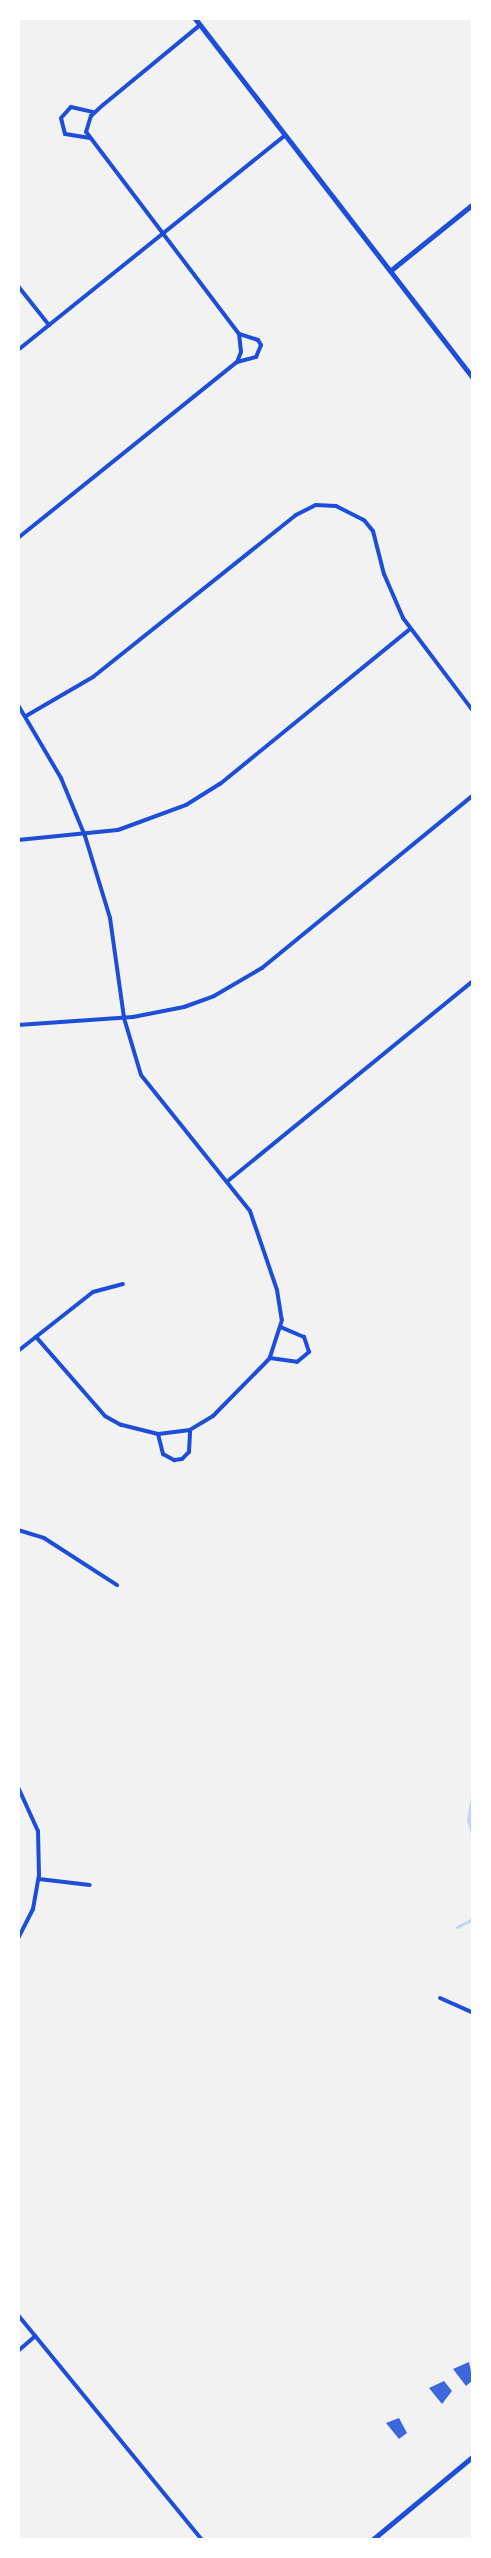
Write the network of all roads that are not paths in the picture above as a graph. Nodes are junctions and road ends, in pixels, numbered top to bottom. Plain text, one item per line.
1 (195, 18) edge
2 (200, 25) junction
3 (94, 113) junction
4 (285, 135) junction
5 (90, 138) junction
6 (473, 204) edge
7 (162, 235) junction
8 (390, 271) junction
9 (18, 286) edge
10 (49, 325) junction
11 (239, 334) junction
12 (18, 350) edge
13 (237, 362) junction
14 (473, 378) edge
15 (18, 538) edge
16 (410, 629) junction
17 (18, 705) edge
18 (473, 711) edge
19 (26, 716) junction
20 (473, 795) edge
21 (85, 836) junction
22 (18, 840) edge
23 (473, 981) edge
24 (124, 1018) junction
25 (18, 1025) edge
26 (229, 1179) junction
27 (123, 1284) dead end
28 (280, 1327) junction
29 (36, 1337) junction
30 (18, 1351) edge
31 (270, 1358) junction
32 (190, 1430) junction
33 (158, 1434) junction
34 (18, 1530) edge
35 (117, 1585) dead end
36 (18, 1788) edge
37 (39, 1879) junction
38 (90, 1885) dead end
39 (18, 1939) edge
40 (440, 1998) dead end
41 (473, 2013) edge
42 (18, 2315) edge
43 (35, 2336) junction
44 (18, 2351) edge
45 (473, 2456) edge
46 (202, 2540) edge
47 (372, 2540) edge

1 - 2 street
2 - 3 street
2 - 4 street
3 - 5 street
3 - 5 street
4 - 7 street
4 - 8 street
5 - 7 street
6 - 8 street
7 - 10 street
7 - 11 street
8 - 14 street
9 - 10 street
10 - 12 street
11 - 13 street
11 - 13 street
13 - 15 street
16 - 18 street
16 - 19 street
16 - 21 street
17 - 19 street
19 - 21 street
20 - 24 street
21 - 22 street
21 - 24 street
23 - 26 street
24 - 25 street
24 - 26 street
26 - 28 street
27 - 29 street
28 - 31 street
28 - 31 street
29 - 30 street
29 - 33 street
31 - 32 street
32 - 33 street
32 - 33 street
34 - 35 street
36 - 37 street
37 - 38 street
37 - 39 street
40 - 41 street
42 - 43 street
43 - 44 street
43 - 46 street
45 - 47 main road

